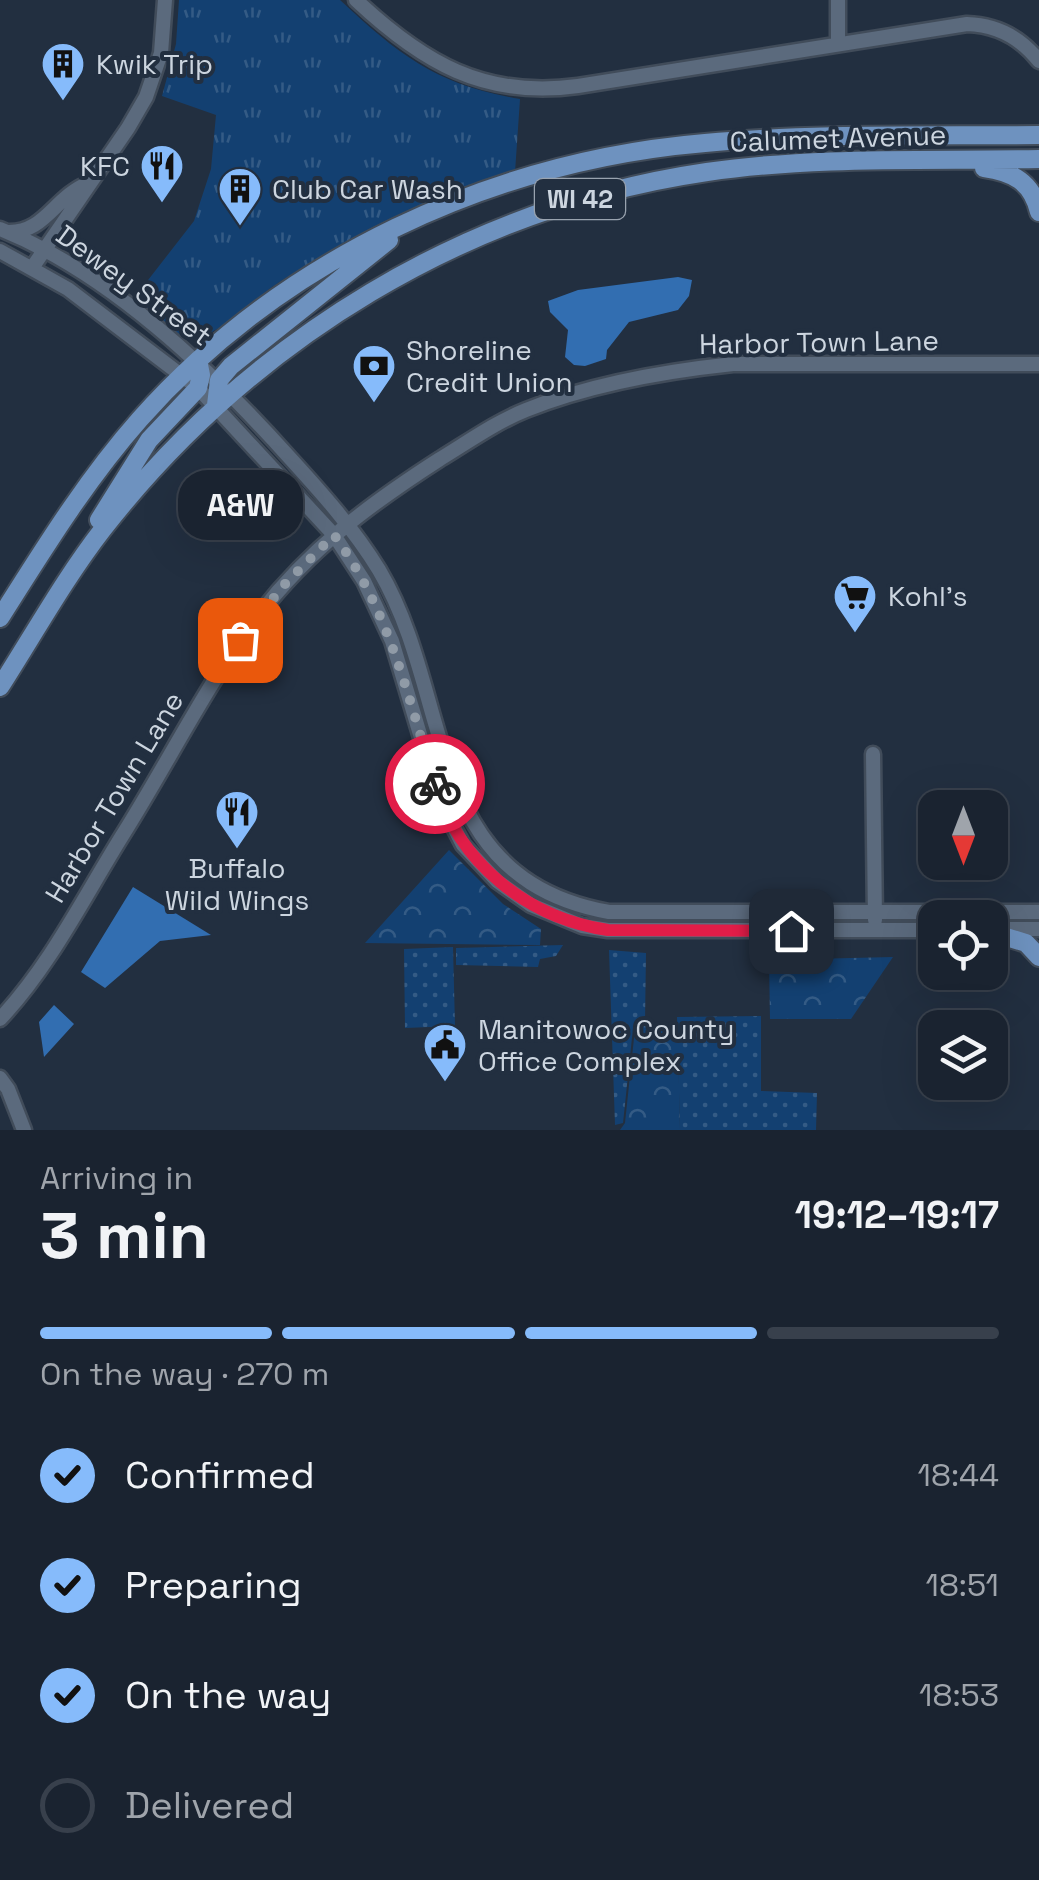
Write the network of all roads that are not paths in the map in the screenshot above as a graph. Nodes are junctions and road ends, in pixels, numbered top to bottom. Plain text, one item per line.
1 (166, 0) edge
2 (356, 0) edge
3 (838, 0) edge
4 (838, 44) junction
5 (1039, 61) edge
6 (1039, 135) edge
7 (1039, 159) edge
8 (934, 161) junction
9 (90, 183) junction
10 (1039, 212) edge
11 (422, 216) junction
12 (2, 230) edge
13 (44, 249) junction
14 (0, 252) edge
15 (32, 268) junction
16 (198, 360) junction
17 (1039, 364) edge
18 (190, 382) junction
19 (225, 386) junction
20 (216, 405) junction
21 (340, 530) junction
22 (84, 554) junction
23 (0, 618) edge
24 (0, 687) edge
25 (873, 754) dead end
26 (1039, 912) edge
27 (875, 913) junction
28 (1039, 929) edge
29 (918, 930) edge
30 (1008, 930) edge
31 (875, 931) junction
32 (1008, 938) edge
33 (1039, 957) edge
34 (0, 1019) edge
35 (0, 1078) edge
36 (24, 1130) edge

1 - 9 street
2 - 4 street
3 - 4 street
4 - 5 street
6 - 11 main road, Calumet Avenue / WI 42
7 - 8 main road, Calumet Avenue / WI 42
8 - 10 main road
8 - 19 main road, Calumet Avenue / WI 42
9 - 12 street
9 - 13 street
11 - 16 main road, Calumet Avenue / WI 42
11 - 19 main road
12 - 13 street, Dewey Street
13 - 15 street
13 - 16 street, Dewey Street
14 - 15 street, Dewey Street
15 - 18 street, Dewey Street
16 - 18 main road
16 - 19 street, Dewey Street
17 - 21 street, Harbor Town Lane
18 - 20 street, Dewey Street
18 - 22 main road
18 - 23 main road
19 - 20 main road
19 - 21 street, Dewey Street
20 - 21 street, Dewey Street
20 - 22 main road
21 - 27 street
21 - 31 street
21 - 34 street, Harbor Town Lane
22 - 24 main road
25 - 27 street
26 - 27 street
27 - 31 street
28 - 30 street
29 - 31 street
32 - 33 main road
35 - 36 street

